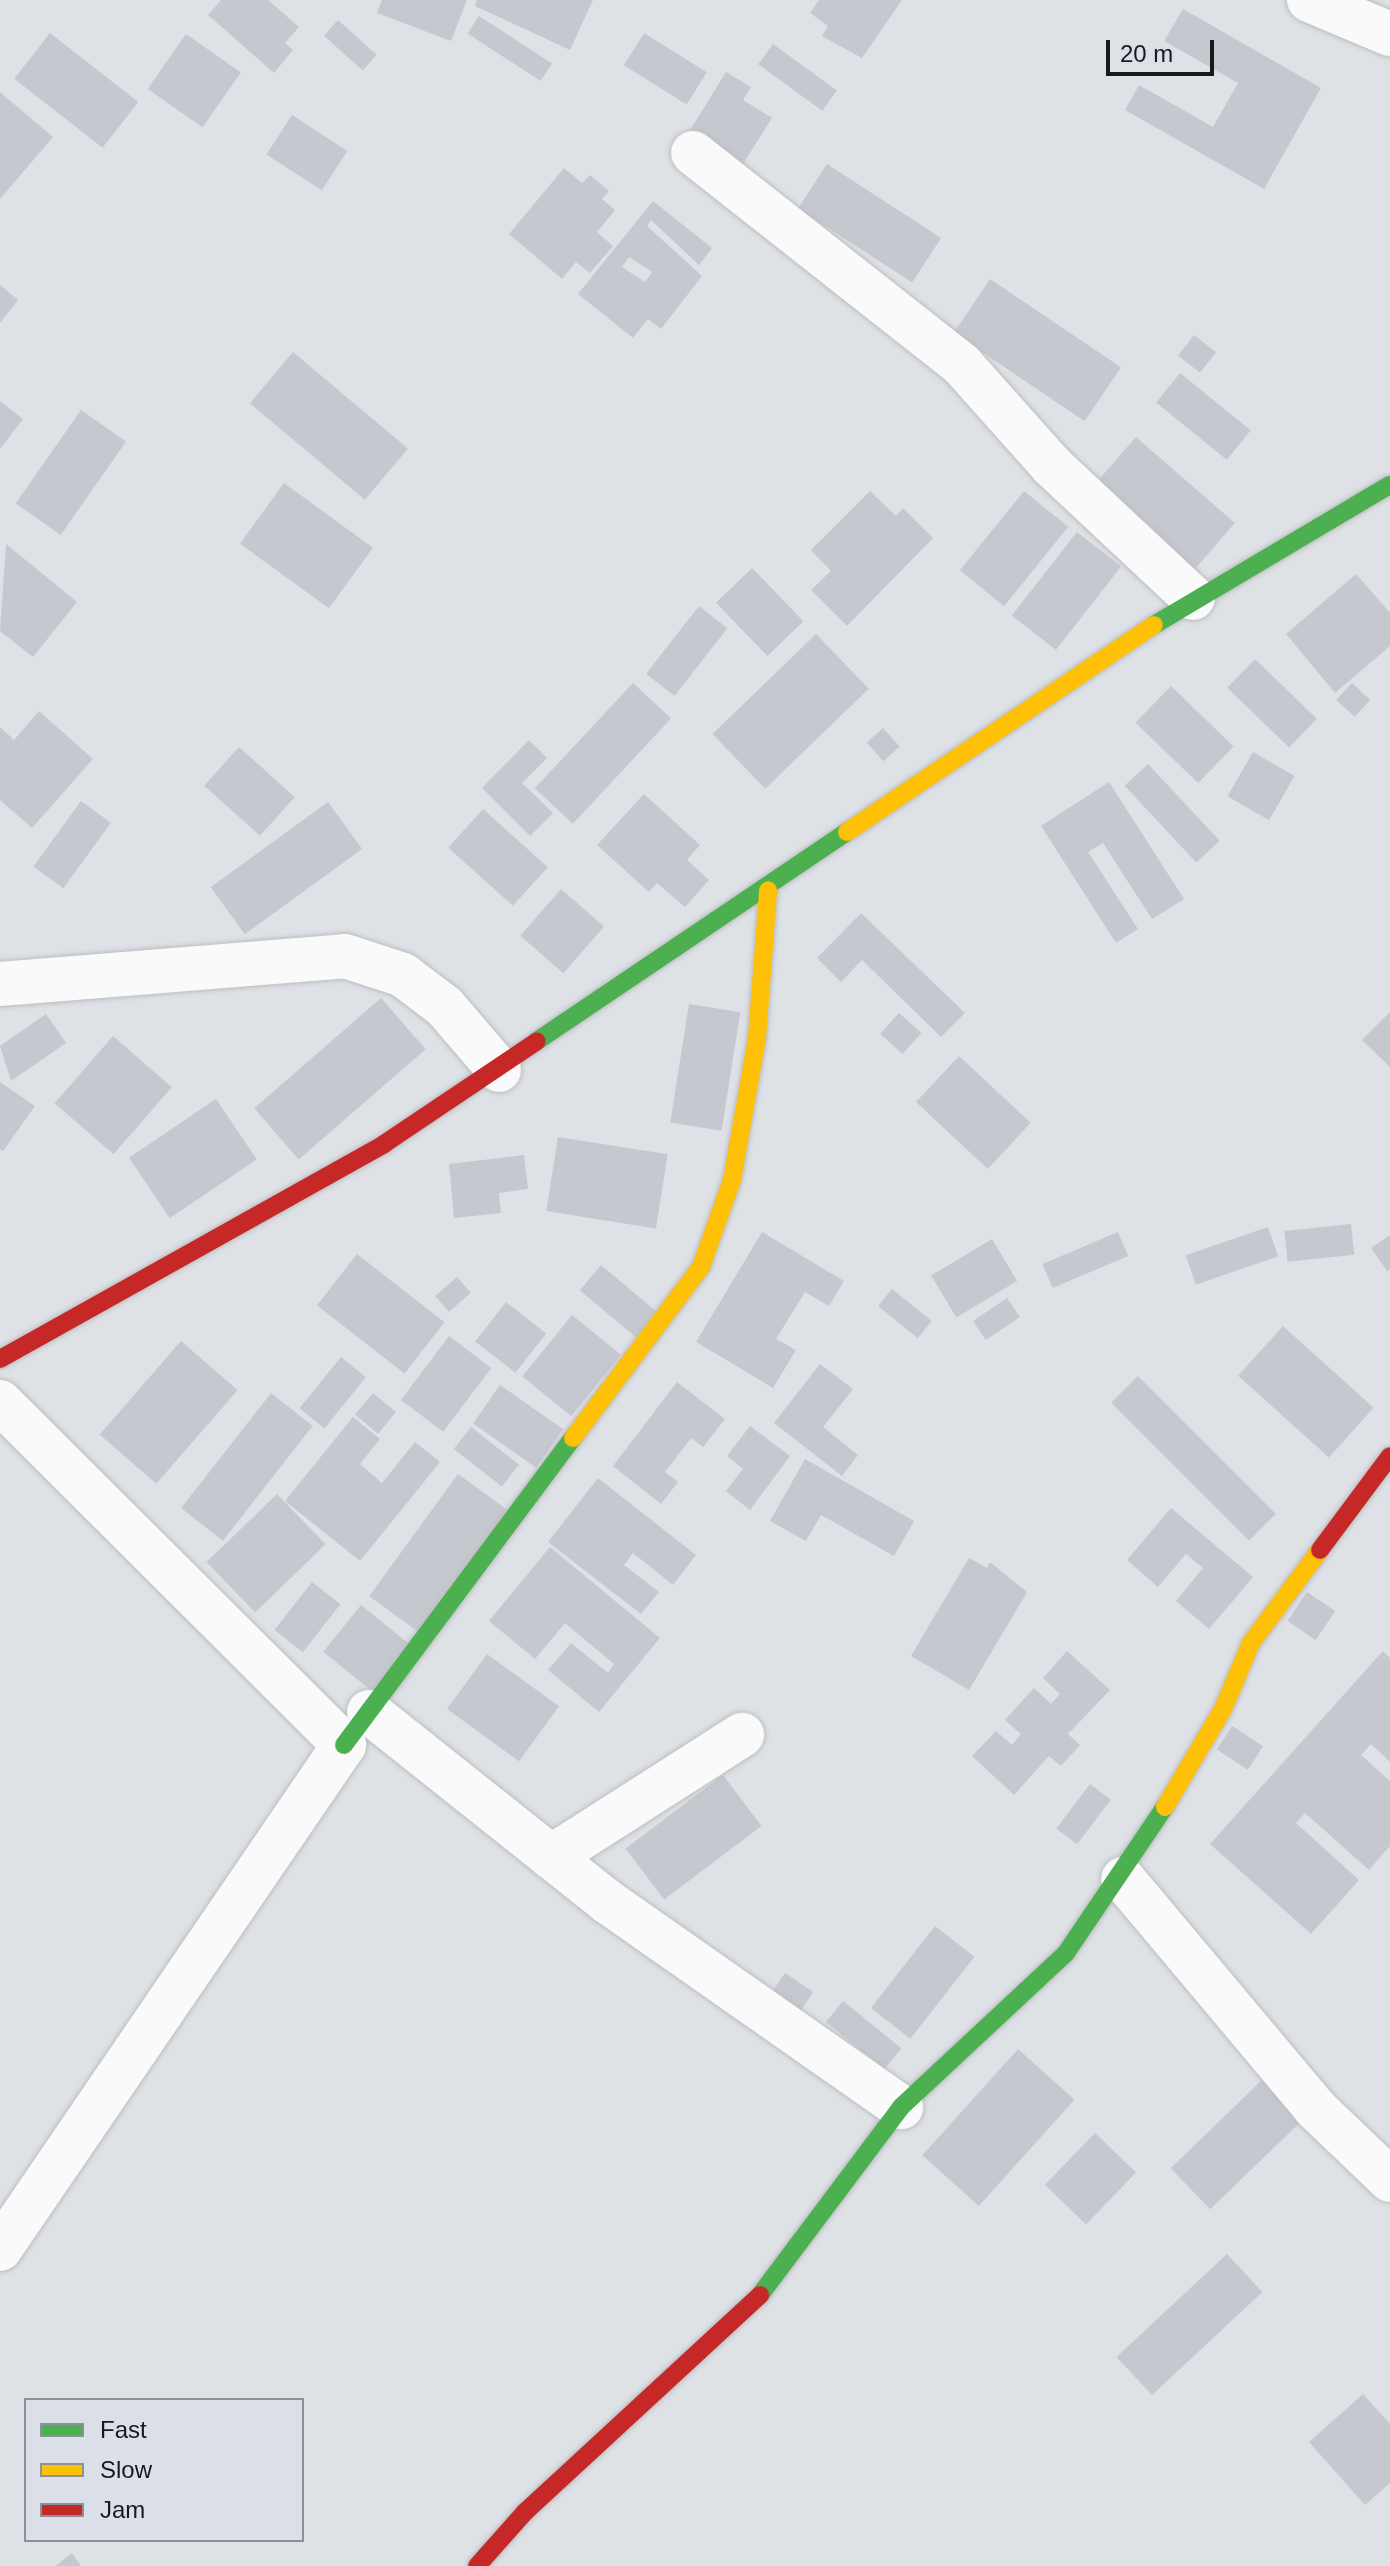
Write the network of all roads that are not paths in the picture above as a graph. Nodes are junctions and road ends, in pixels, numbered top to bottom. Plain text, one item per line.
1 (1309, 0) edge
2 (1390, 34) edge
3 (693, 153) dead end
4 (1390, 485) edge
5 (1193, 598) junction
6 (768, 890) junction
7 (0, 984) edge
8 (499, 1070) junction
9 (0, 1359) edge
10 (0, 1402) edge
11 (1390, 1456) edge
12 (357, 1728) junction
13 (742, 1735) dead end
14 (551, 1857) junction
15 (1123, 1879) junction
16 (901, 2107) junction
17 (1390, 2180) edge
18 (0, 2249) edge
19 (477, 2566) edge

1 - 2 street
3 - 5 street
4 - 5 street
5 - 6 street
6 - 8 street
6 - 12 street
7 - 8 street
8 - 9 street
10 - 12 street
11 - 15 street
12 - 14 street
12 - 18 street
13 - 14 street
14 - 16 street
15 - 16 street
15 - 17 street
16 - 19 street

